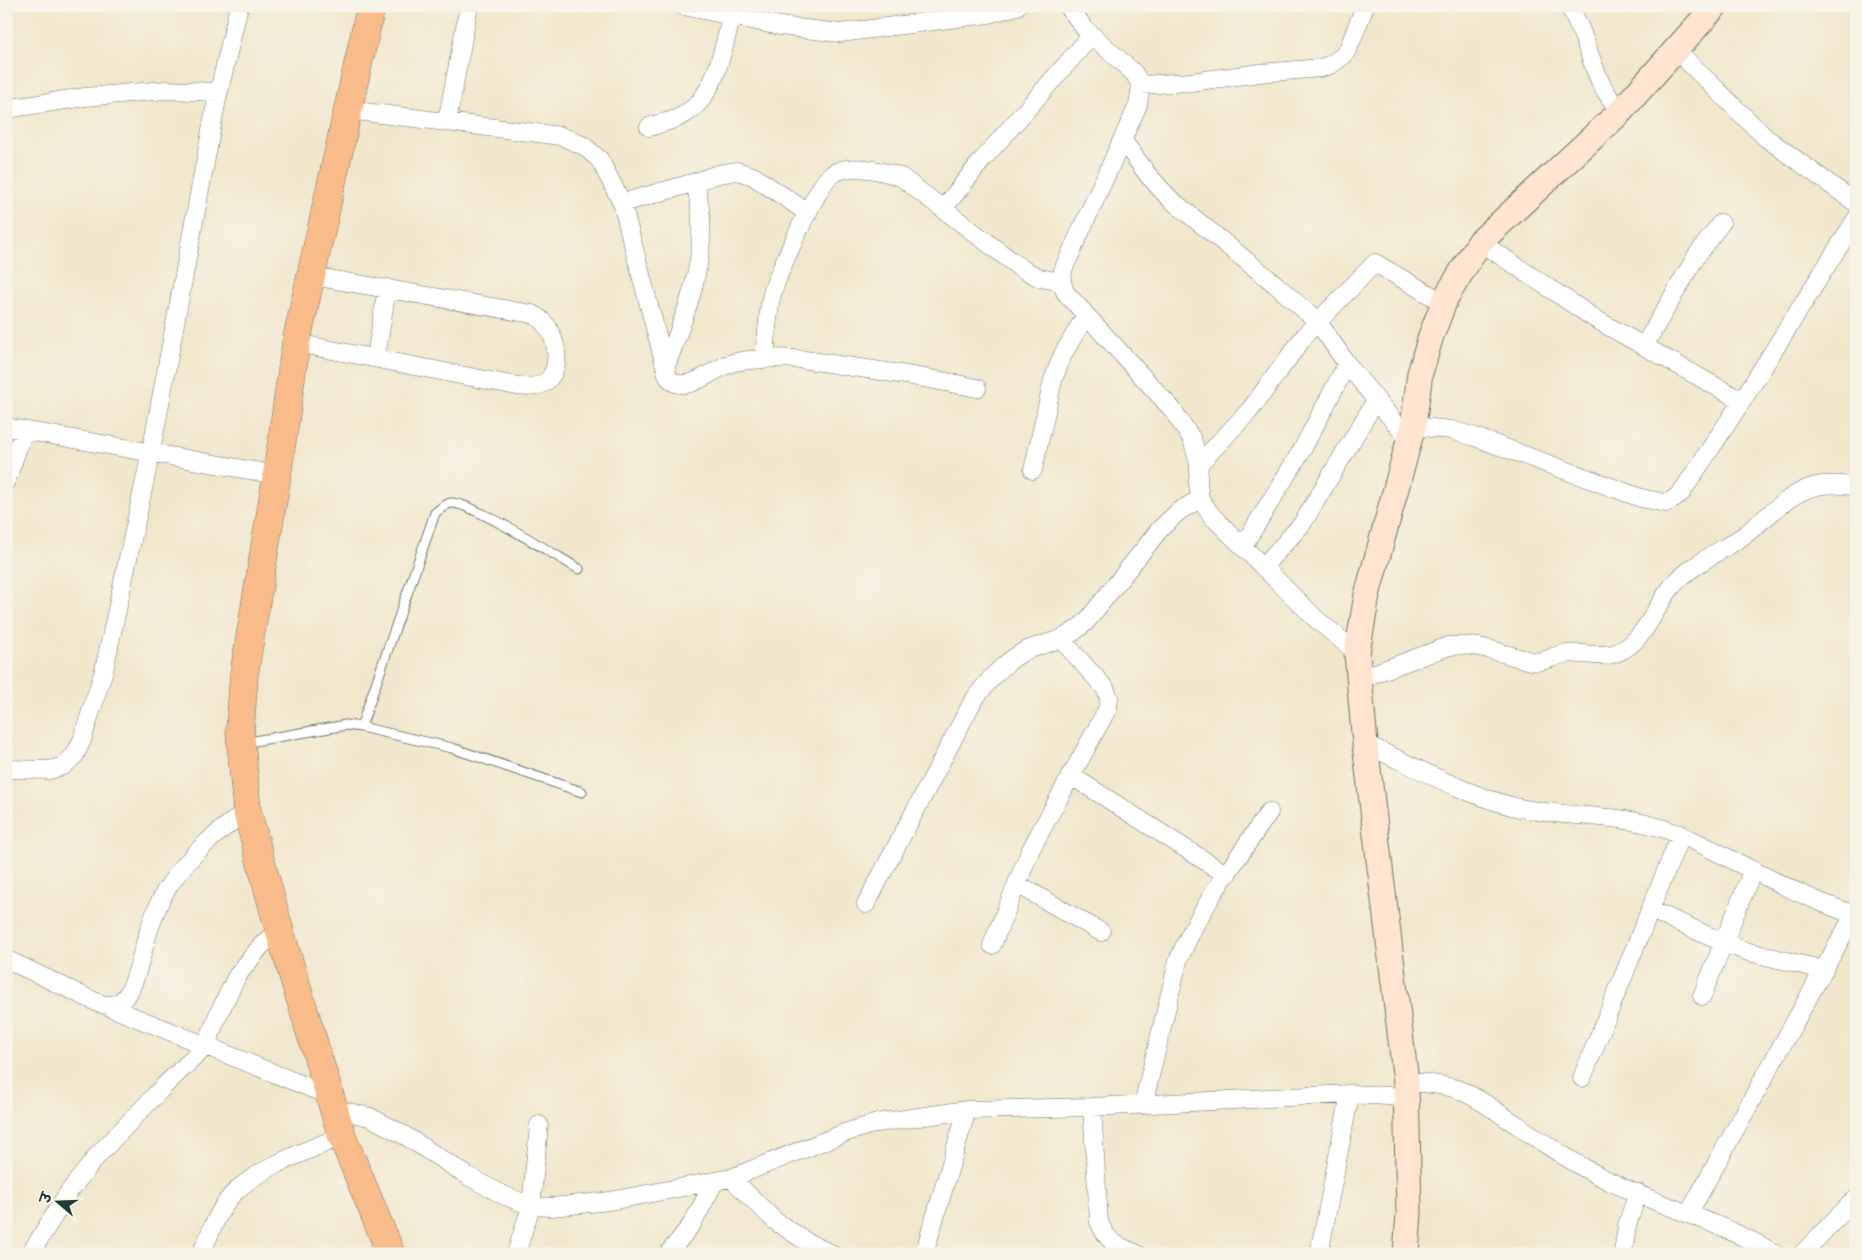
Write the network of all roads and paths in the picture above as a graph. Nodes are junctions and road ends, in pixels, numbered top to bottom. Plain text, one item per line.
1 (239, 6) edge
2 (371, 6) edge
3 (469, 6) edge
4 (684, 6) edge
5 (1017, 6) edge
6 (1068, 6) edge
7 (1365, 6) edge
8 (1569, 6) edge
9 (1715, 6) edge
10 (735, 11) edge
11 (1092, 35) junction
12 (1676, 50) junction
13 (1141, 86) junction
14 (219, 92) junction
15 (6, 109) edge
16 (348, 110) junction
17 (1620, 112) junction
18 (447, 122) junction
19 (648, 127) dead end
20 (1123, 141) junction
21 (696, 182) junction
22 (622, 203) junction
23 (1856, 203) edge
24 (943, 209) junction
25 (808, 213) junction
26 (1856, 219) edge
27 (1722, 223) dead end
28 (1480, 242) junction
29 (312, 276) junction
30 (1062, 282) junction
31 (387, 288) junction
32 (1444, 303) junction
33 (1086, 315) junction
34 (1318, 322) junction
35 (296, 343) junction
36 (1644, 346) junction
37 (376, 358) junction
38 (765, 358) junction
39 (1347, 364) junction
40 (666, 366) junction
41 (977, 388) dead end
42 (1376, 400) junction
43 (1742, 401) junction
44 (6, 428) edge
45 (24, 431) junction
46 (1411, 433) junction
47 (152, 452) junction
48 (1200, 464) junction
49 (1033, 470) dead end
50 (277, 475) junction
51 (6, 481) edge
52 (1856, 487) edge
53 (1200, 499) junction
54 (1242, 546) junction
55 (1263, 567) junction
56 (579, 569) dead end
57 (1062, 639) junction
58 (1357, 653) junction
59 (1359, 679) junction
60 (362, 726) junction
61 (241, 744) junction
62 (1365, 744) junction
63 (6, 769) edge
64 (1070, 776) junction
65 (582, 792) dead end
66 (247, 811) junction
67 (1269, 812) dead end
68 (1681, 834) junction
69 (1753, 870) junction
70 (1227, 875) junction
71 (1017, 884) junction
72 (866, 904) dead end
73 (1650, 910) junction
74 (1855, 915) edge
75 (279, 929) junction
76 (1101, 932) dead end
77 (1724, 943) junction
78 (992, 945) dead end
79 (6, 959) edge
80 (1824, 970) junction
81 (1702, 996) dead end
82 (107, 1006) junction
83 (206, 1046) junction
84 (1582, 1078) dead end
85 (1406, 1089) junction
86 (1350, 1094) junction
87 (332, 1102) junction
88 (1143, 1105) junction
89 (1092, 1107) junction
90 (967, 1110) junction
91 (539, 1126) dead end
92 (342, 1136) junction
93 (723, 1180) junction
94 (1638, 1193) junction
95 (1856, 1198) edge
96 (531, 1206) junction
97 (1689, 1213) junction
98 (805, 1248) edge
99 (30, 1254) edge
100 (201, 1254) edge
101 (391, 1254) edge
102 (516, 1254) edge
103 (668, 1254) edge
104 (832, 1254) edge
105 (924, 1254) edge
106 (1137, 1254) edge
107 (1319, 1254) edge
108 (1406, 1254) edge
109 (1623, 1254) edge
110 (1775, 1254) edge
111 (1802, 1254) edge

1 - 14 street
2 - 16 main road
3 - 18 street
4 - 10 street
5 - 10 street
6 - 11 street
7 - 13 street
8 - 17 street
9 - 12 street
10 - 19 street
11 - 13 street
11 - 24 street
12 - 17 street
12 - 23 street
13 - 20 street
14 - 15 street
14 - 47 street
16 - 18 street
16 - 29 main road
17 - 28 street
18 - 22 street
20 - 30 street
20 - 34 street
21 - 22 street
21 - 25 street
21 - 40 street
22 - 40 street
24 - 25 street
24 - 30 street
25 - 38 street
26 - 43 street
27 - 36 street
28 - 32 street
28 - 36 street
29 - 31 street
29 - 35 main road
30 - 33 street
31 - 37 street
31 - 37 street
32 - 34 street
32 - 46 street
33 - 48 street
33 - 49 street
34 - 39 street
34 - 48 street
35 - 37 street
35 - 50 main road
36 - 43 street
38 - 40 street
38 - 41 street
39 - 42 street
39 - 54 street
42 - 46 street
42 - 55 street
43 - 46 street
44 - 45 street
45 - 47 street
45 - 51 street
46 - 58 street
47 - 50 street
47 - 63 street
48 - 53 street
50 - 61 main road
52 - 59 street
53 - 54 street
53 - 57 street
54 - 55 street
55 - 58 street
56 - 60 lane
57 - 64 street
57 - 72 street
58 - 59 street
59 - 62 street
60 - 61 lane
60 - 65 lane
61 - 66 main road
62 - 68 street
62 - 85 street
64 - 70 street
64 - 71 street
66 - 75 main road
66 - 82 street
67 - 70 street
68 - 69 street
68 - 73 street
69 - 74 street
69 - 77 street
70 - 88 street
71 - 76 street
71 - 78 street
73 - 77 street
73 - 84 street
74 - 80 street
75 - 83 street
75 - 87 main road
77 - 80 street
77 - 81 street
79 - 82 street
80 - 97 street
82 - 83 street
83 - 87 street
83 - 99 street
85 - 86 street
85 - 94 street
85 - 108 street
86 - 88 street
86 - 107 street
87 - 92 main road
87 - 96 street
88 - 89 street
89 - 90 street
89 - 106 street
90 - 93 street
90 - 105 street
91 - 96 street
92 - 100 street
92 - 101 main road
93 - 96 street
93 - 98 street
93 - 103 street
94 - 97 street
94 - 109 street
95 - 111 street
96 - 102 street
97 - 110 street
98 - 104 street

